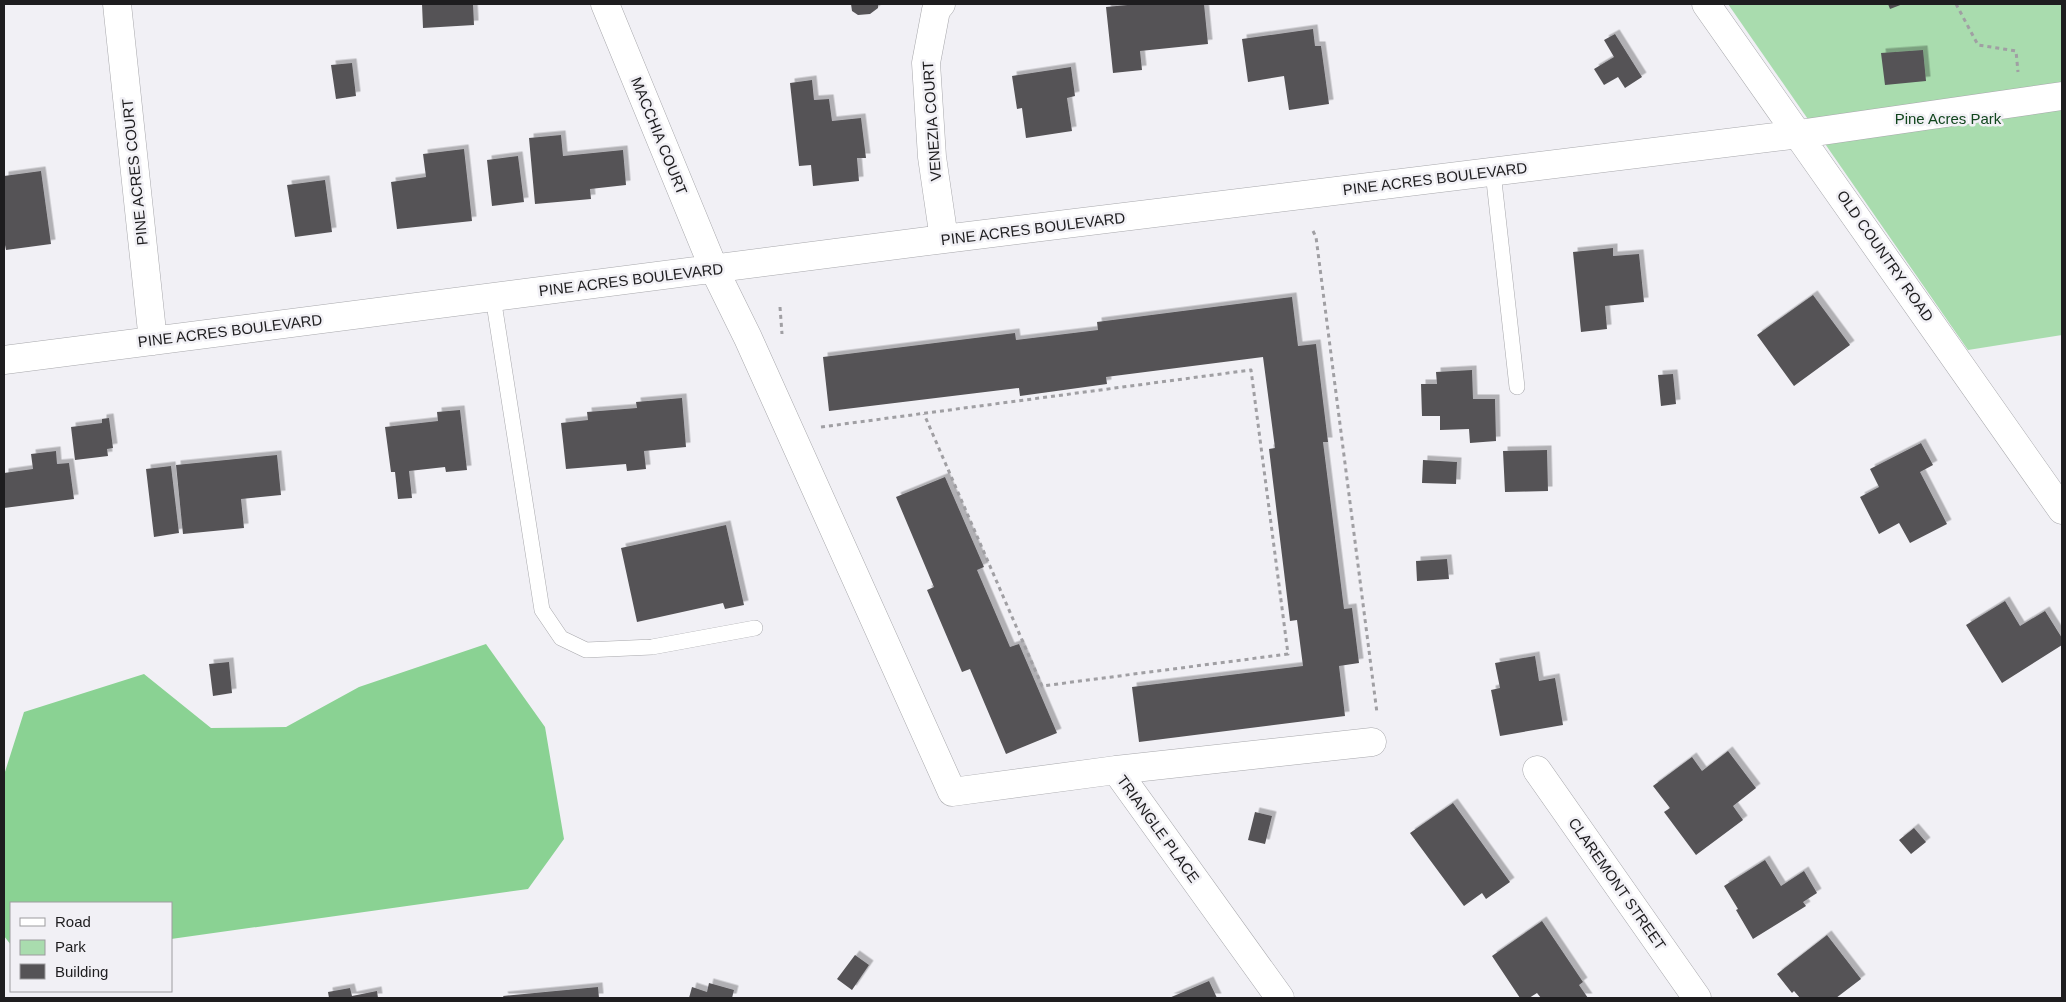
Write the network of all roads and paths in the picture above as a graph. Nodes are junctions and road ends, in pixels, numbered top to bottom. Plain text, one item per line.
1 (118, 4) edge
2 (605, 4) edge
3 (941, 4) edge
4 (1706, 4) edge
5 (1956, 4) edge
6 (2019, 78) dead end
7 (2062, 96) edge
8 (1800, 134) junction
9 (1493, 172) junction
10 (1313, 231) dead end
11 (944, 240) junction
12 (714, 269) junction
13 (494, 297) junction
14 (780, 307) dead end
15 (783, 336) dead end
16 (153, 341) junction
17 (4, 360) edge
18 (1517, 387) dead end
19 (924, 414) junction
20 (819, 423) dead end
21 (2062, 510) edge
22 (756, 628) dead end
23 (1377, 714) dead end
24 (1372, 742) dead end
25 (1116, 770) junction
26 (1537, 770) dead end
27 (1280, 998) edge
28 (1697, 998) edge

1 - 16 street, PINE ACRES COURT
2 - 12 street, MACCHIA COURT
3 - 11 street, VENEZIA COURT
4 - 8 street, OLD COUNTRY ROAD
5 - 6 path
7 - 8 street, PINE ACRES BOULEVARD
8 - 9 street, PINE ACRES BOULEVARD
8 - 21 street, OLD COUNTRY ROAD
9 - 11 street, PINE ACRES BOULEVARD
9 - 18 lane
10 - 23 path
11 - 12 street, PINE ACRES BOULEVARD
12 - 13 street, PINE ACRES BOULEVARD
12 - 25 street, MACCHIA COURT
13 - 16 street, PINE ACRES BOULEVARD
13 - 22 lane
14 - 15 path
16 - 17 street, PINE ACRES BOULEVARD
19 - 19 path
19 - 20 path
24 - 25 street, TRIANGLE PLACE
25 - 27 street, TRIANGLE PLACE
26 - 28 street, CLAREMONT STREET

